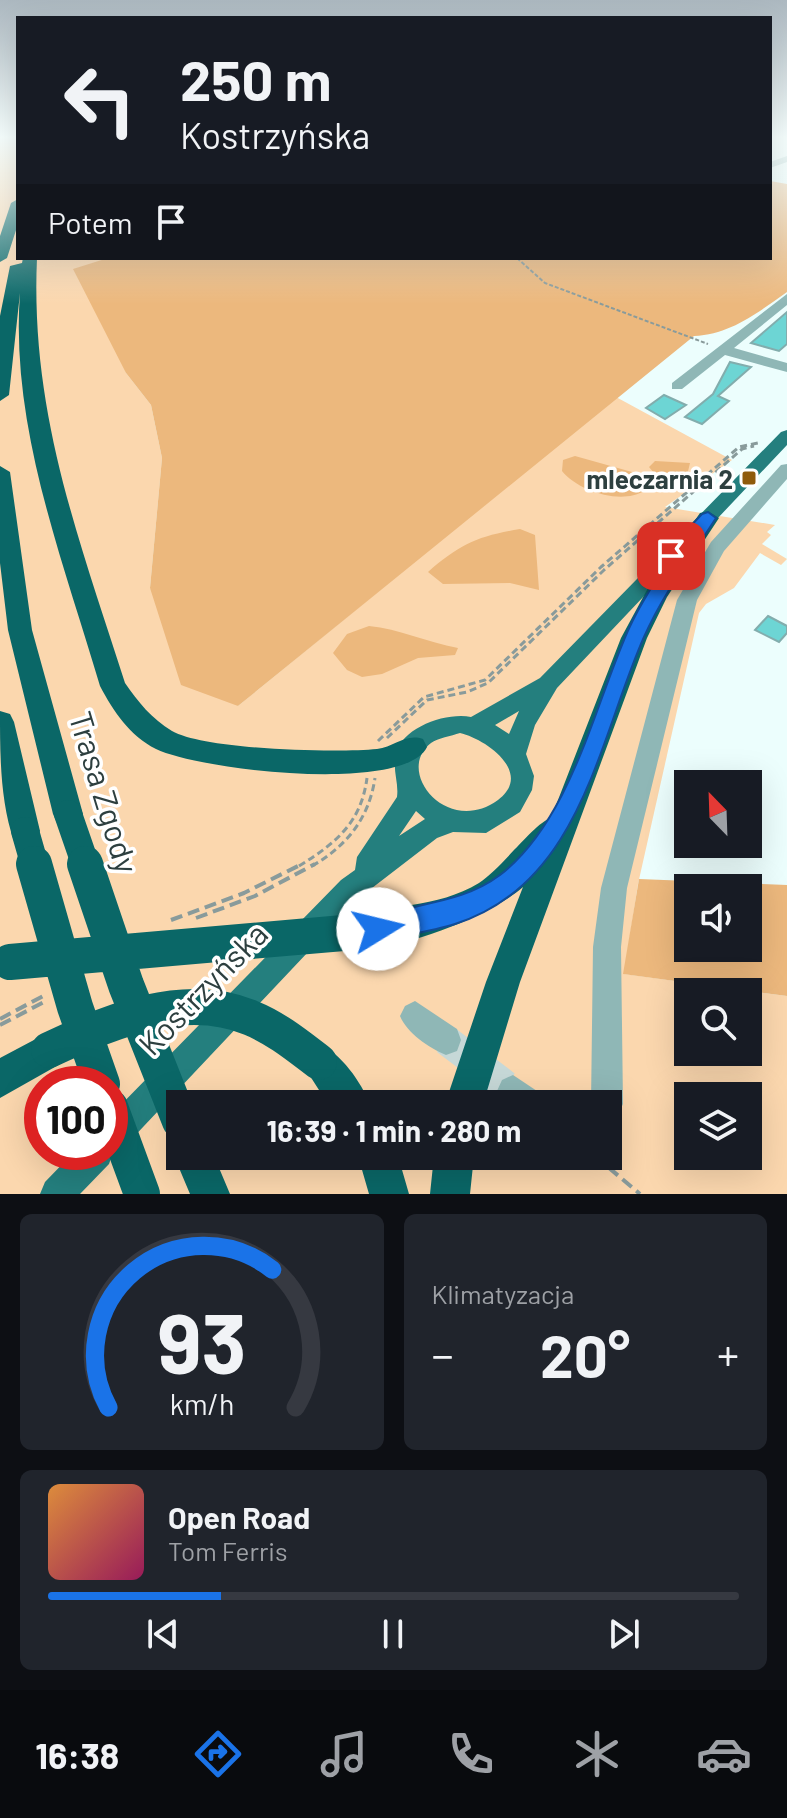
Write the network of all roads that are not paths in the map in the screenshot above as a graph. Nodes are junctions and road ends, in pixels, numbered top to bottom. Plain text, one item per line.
1 (16, 209) edge
2 (0, 258) edge
3 (19, 260) edge
4 (30, 260) edge
5 (787, 298) edge
6 (722, 349) junction
7 (787, 368) edge
8 (677, 386) dead end
9 (0, 395) edge
10 (787, 435) edge
11 (0, 472) edge
12 (786, 472) edge
13 (708, 518) junction
14 (549, 682) junction
15 (0, 722) edge
16 (475, 726) junction
17 (413, 747) junction
18 (515, 753) junction
19 (578, 789) junction
20 (410, 790) junction
21 (454, 821) junction
22 (350, 889) junction
23 (5, 963) edge
24 (415, 1016) dead end
25 (446, 1040) tunnel mouth
26 (96, 1066) edge
27 (0, 1079) edge
28 (168, 1090) edge
29 (340, 1090) edge
30 (468, 1090) edge
31 (607, 1090) edge
32 (128, 1120) edge
33 (128, 1156) edge
34 (80, 1170) edge
35 (200, 1170) edge
36 (382, 1170) edge
37 (453, 1170) edge
38 (57, 1194) edge
39 (142, 1194) edge
40 (210, 1194) edge
41 (389, 1194) edge
42 (450, 1194) edge

1 - 2 highway
3 - 9 highway
4 - 17 highway
5 - 6 street
6 - 7 street
6 - 8 street
10 - 13 main road
11 - 28 highway, Trasa Zgody, bridge
12 - 31 street
13 - 14 main road
13 - 19 highway
14 - 16 main road
14 - 18 main road
15 - 26 highway, bridge
16 - 17 main road
16 - 18 main road
17 - 20 main road
18 - 21 main road
19 - 23 highway, bridge
19 - 30 highway
20 - 21 main road
20 - 22 main road, Kostrzyńska
21 - 22 main road, Kostrzyńska
22 - 32 main road, Kostrzyńska
24 - 25 street
27 - 29 highway, bridge
33 - 39 highway, bridge
34 - 38 main road
35 - 40 highway
36 - 41 highway
37 - 42 highway

